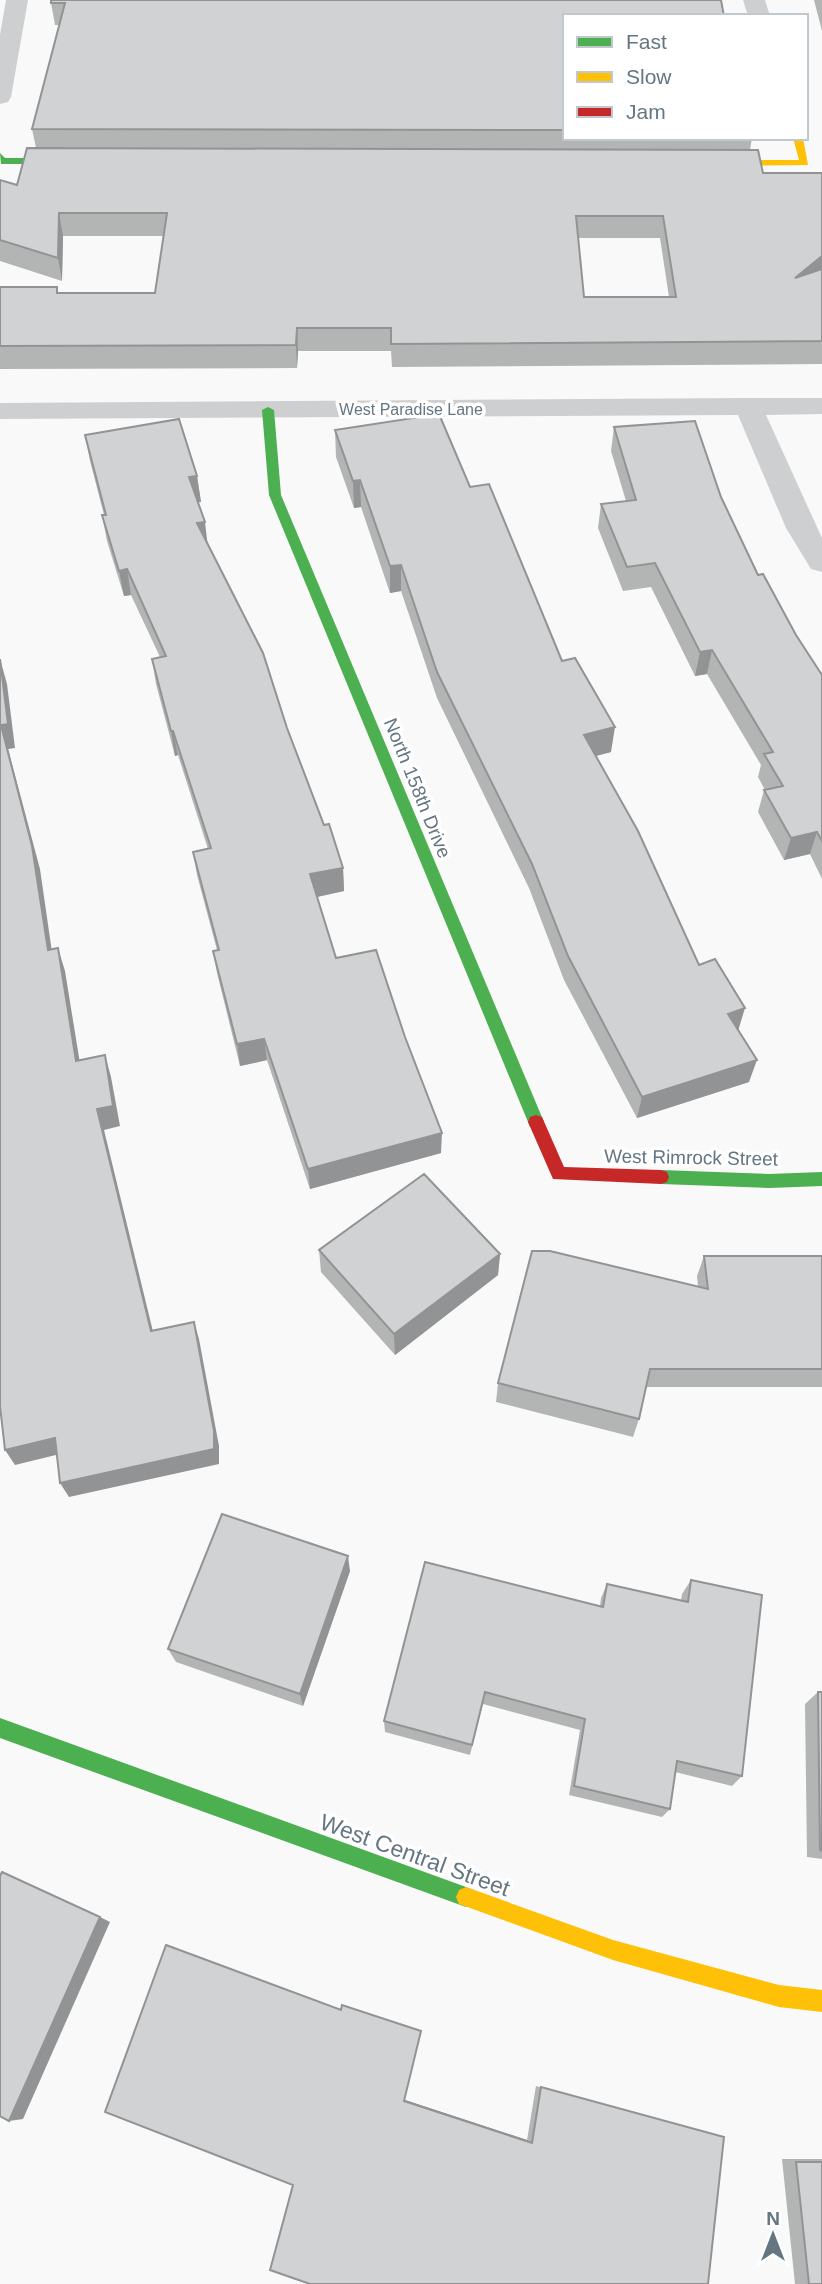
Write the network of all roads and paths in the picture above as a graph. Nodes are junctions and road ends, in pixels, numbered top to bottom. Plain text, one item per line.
1 (17, 0) edge
2 (0, 97) edge
3 (799, 140) edge
4 (0, 156) edge
5 (89, 160) edge
6 (1, 162) edge
7 (695, 163) edge
8 (748, 406) junction
9 (822, 406) edge
10 (268, 410) junction
11 (0, 411) edge
12 (822, 562) edge
13 (559, 1174) joint
14 (822, 1179) edge
15 (0, 1728) edge
16 (822, 2001) edge

1 - 2 street
3 - 7 street
4 - 6 street
5 - 6 street
8 - 9 street, West Paradise Lane
8 - 10 street, West Paradise Lane
8 - 12 street
10 - 11 street, West Paradise Lane
10 - 13 street, North 158th Drive
13 - 14 street, West Rimrock Street
15 - 16 street, West Central Street

